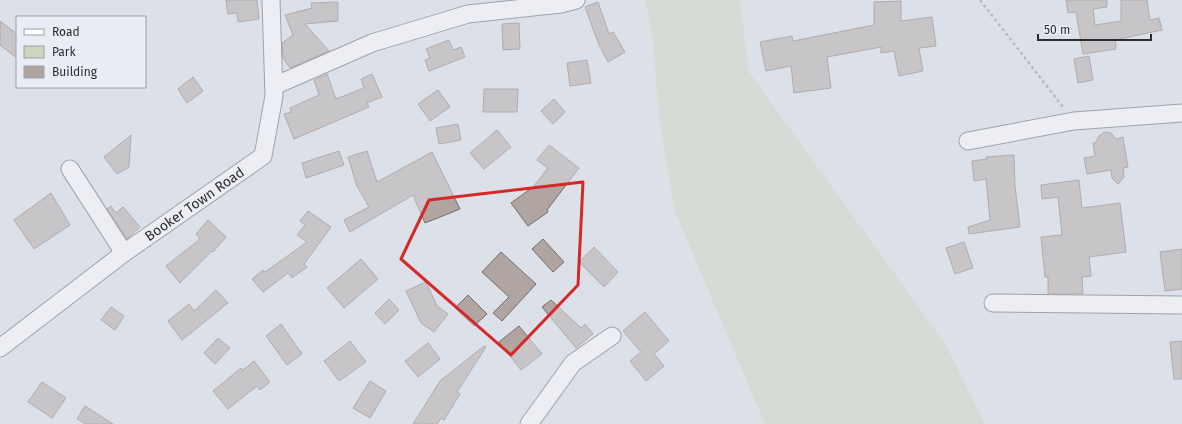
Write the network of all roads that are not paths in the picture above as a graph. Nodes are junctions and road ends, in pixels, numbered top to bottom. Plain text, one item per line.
1 (271, 0) edge
2 (576, 0) edge
3 (274, 86) junction
4 (1182, 113) edge
5 (968, 141) dead end
6 (70, 170) dead end
7 (124, 253) junction
8 (993, 303) dead end
9 (1182, 304) edge
10 (612, 336) dead end
11 (0, 348) edge
12 (529, 424) edge

1 - 3 street, Booker Town Road
2 - 3 street
3 - 7 street, Booker Town Road
4 - 5 street
6 - 7 street
7 - 11 street, Booker Town Road
8 - 9 street
10 - 12 street

